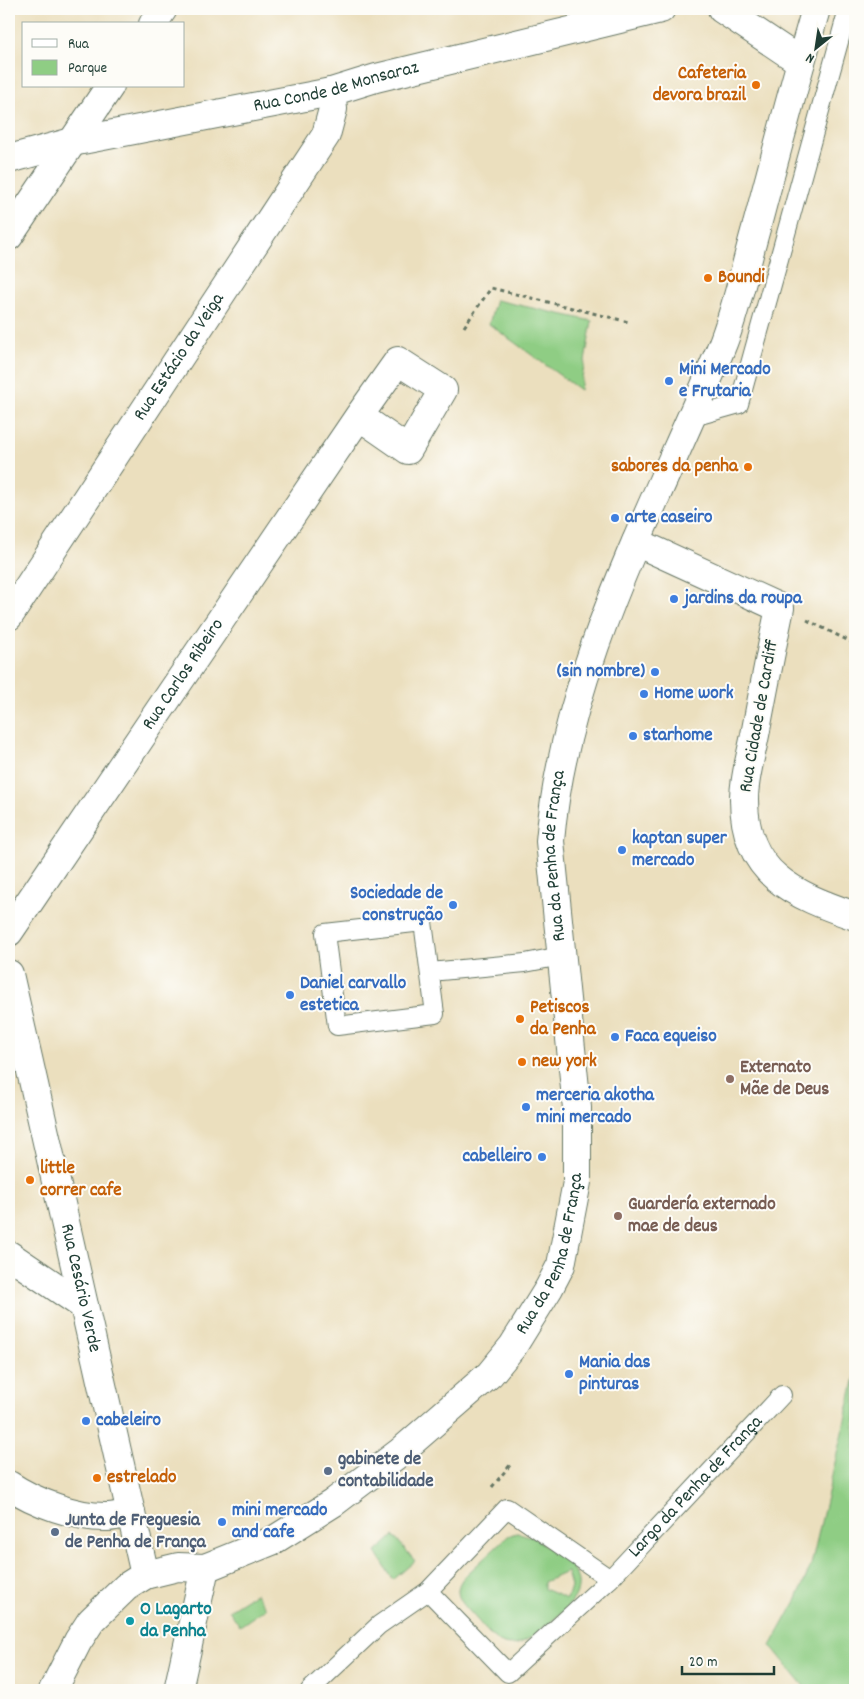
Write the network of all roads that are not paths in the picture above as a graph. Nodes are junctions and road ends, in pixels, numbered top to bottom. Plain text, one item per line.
1 (163, 9) edge
2 (661, 9) edge
3 (722, 9) edge
4 (816, 9) edge
5 (848, 9) edge
6 (154, 22) edge
7 (801, 62) junction
8 (109, 88) edge
9 (330, 92) junction
10 (72, 142) junction
11 (9, 159) edge
12 (9, 236) edge
13 (359, 416) dead end
14 (689, 418) junction
15 (636, 542) junction
16 (9, 616) edge
17 (855, 916) edge
18 (9, 932) edge
19 (562, 956) junction
20 (430, 972) junction
21 (9, 974) edge
22 (16, 1034) edge
23 (9, 1255) edge
24 (84, 1306) junction
25 (782, 1395) dead end
26 (9, 1485) edge
27 (131, 1512) junction
28 (205, 1568) junction
29 (145, 1575) junction
30 (610, 1579) junction
31 (428, 1591) junction
32 (56, 1688) edge
33 (178, 1690) edge
34 (310, 1690) edge

1 - 6 street
2 - 9 street, Rua Conde de Monsaraz
3 - 7 street
4 - 7 street, Rua da Penha de França
5 - 14 lane
7 - 14 street, Rua da Penha de França
8 - 10 street
9 - 10 street, Rua Conde de Monsaraz
9 - 16 street, Rua Estácio da Veiga
10 - 11 street, Rua Conde de Monsaraz
10 - 12 street
13 - 18 street, Rua Carlos Ribeiro
14 - 15 street, Rua da Penha de França
15 - 17 street, Rua Cidade de Cardiff
15 - 19 street, Rua da Penha de França
19 - 20 lane
19 - 28 street, Rua da Penha de França
20 - 20 lane
21 - 22 street, Rua Cesário Verde
22 - 24 street, Rua Cesário Verde
23 - 24 street
24 - 27 street, Rua Cesário Verde
25 - 30 lane, Largo da Penha de França
26 - 27 street
27 - 29 street, Rua Cesário Verde
28 - 29 street, Rua da Penha de França
28 - 33 street
29 - 32 street
30 - 31 lane
30 - 31 lane, Largo da Penha de França
31 - 34 lane

